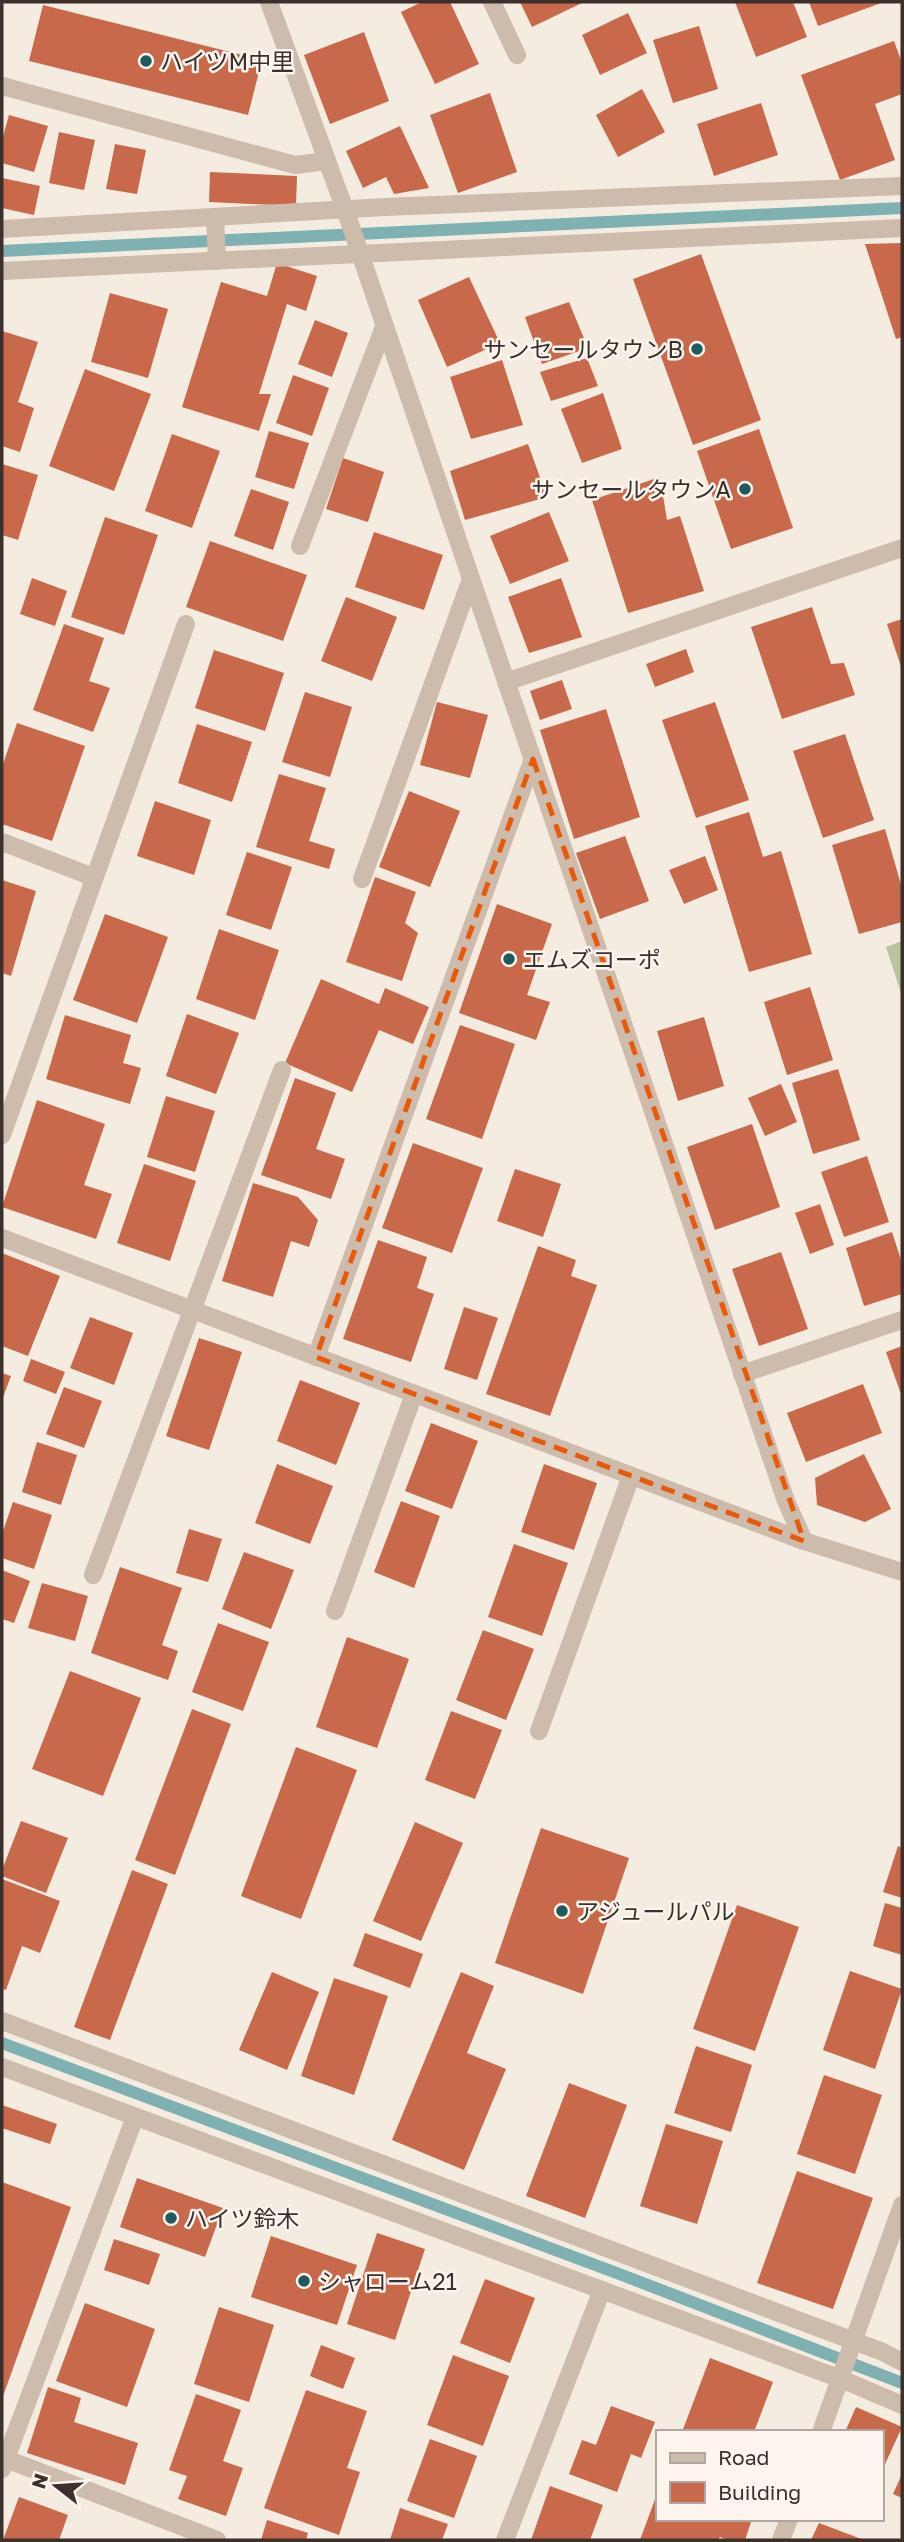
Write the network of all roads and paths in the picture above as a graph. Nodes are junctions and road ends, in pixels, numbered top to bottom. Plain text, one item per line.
1 (269, 2) edge
2 (492, 2) edge
3 (517, 55) dead end
4 (2, 86) edge
5 (326, 161) junction
6 (902, 186) edge
7 (346, 214) junction
8 (216, 223) junction
9 (902, 228) edge
10 (2, 229) edge
11 (357, 249) junction
12 (217, 255) junction
13 (2, 271) edge
14 (384, 327) junction
15 (300, 546) dead end
16 (902, 548) edge
17 (471, 579) junction
18 (186, 624) dead end
19 (506, 682) junction
20 (533, 760) junction
21 (2, 842) edge
22 (93, 877) junction
23 (362, 879) dead end
24 (282, 1070) dead end
25 (2, 1135) edge
26 (2, 1238) edge
27 (193, 1310) junction
28 (902, 1320) edge
29 (316, 1357) junction
30 (743, 1374) junction
31 (414, 1394) junction
32 (631, 1476) junction
33 (804, 1541) junction
34 (902, 1572) edge
35 (93, 1575) dead end
36 (335, 1611) dead end
37 (538, 1731) dead end
38 (2, 2021) edge
39 (2, 2067) edge
40 (135, 2117) junction
41 (902, 2205) edge
42 (602, 2290) junction
43 (847, 2362) junction
44 (902, 2362) edge
45 (902, 2405) edge
46 (822, 2430) edge
47 (4, 2464) edge
48 (788, 2521) edge
49 (216, 2540) edge
50 (505, 2540) edge
51 (781, 2540) edge

1 - 5 street
2 - 3 street
4 - 5 street
5 - 7 street
6 - 7 street
7 - 8 street
7 - 11 street
8 - 10 street
8 - 12 street
9 - 11 street
11 - 12 street
11 - 14 street
12 - 13 street
14 - 15 street
14 - 17 street
16 - 19 street
17 - 19 street
17 - 23 street
18 - 22 street
19 - 20 street
20 - 29 street
20 - 30 street
21 - 22 street
22 - 25 street
24 - 27 street
26 - 27 street
27 - 29 street
27 - 35 street
28 - 30 street
29 - 31 street
30 - 33 street
31 - 32 street
31 - 36 street
32 - 33 street
32 - 37 street
33 - 34 street
38 - 43 street
39 - 40 street
40 - 42 street
40 - 47 street
41 - 43 street
42 - 43 street
42 - 50 street
43 - 44 street
43 - 45 street
43 - 46 street
47 - 49 street
48 - 51 street

